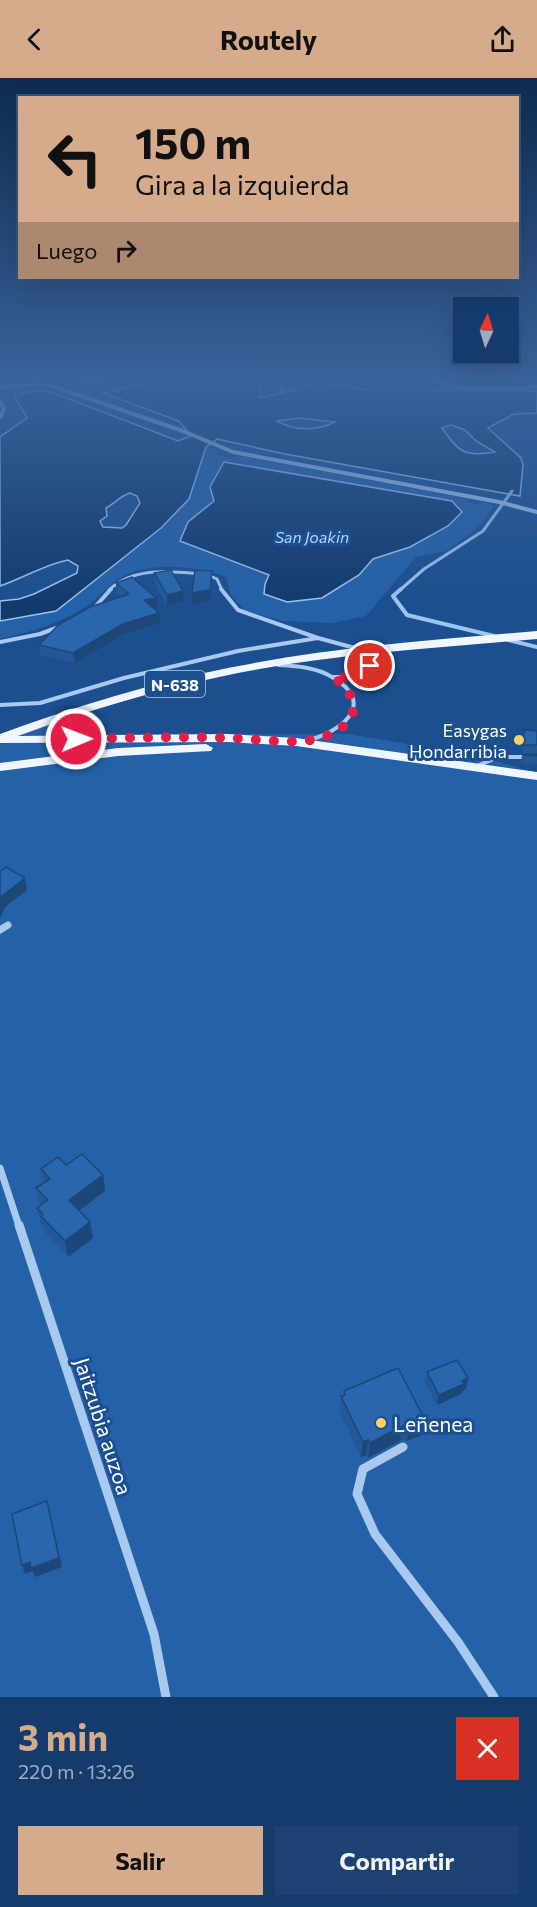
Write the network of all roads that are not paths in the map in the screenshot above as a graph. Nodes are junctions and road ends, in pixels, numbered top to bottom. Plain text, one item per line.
1 (243, 455) edge
2 (537, 512) edge
3 (90, 610) edge
4 (63, 624) edge
5 (537, 635) edge
6 (318, 638) junction
7 (0, 642) edge
8 (366, 651) junction
9 (266, 664) junction
10 (333, 677) junction
11 (0, 705) edge
12 (0, 739) edge
13 (296, 742) junction
14 (537, 757) edge
15 (426, 761) junction
16 (0, 767) edge
17 (475, 767) junction
18 (537, 776) edge
19 (8, 925) dead end
20 (0, 930) edge
21 (0, 1168) edge
22 (403, 1447) dead end
23 (166, 1697) edge
24 (494, 1697) edge

1 - 2 street
3 - 6 lane
4 - 7 lane
5 - 8 main road, N-638
6 - 8 lane
6 - 11 lane
8 - 9 main road, N-638
8 - 10 lane
9 - 10 lane
9 - 12 main road, N-638
10 - 13 lane
12 - 13 main road
13 - 15 main road
14 - 17 lane
15 - 16 main road
15 - 17 main road
17 - 18 main road
19 - 20 street
21 - 23 street, Jaitzubia auzoa
22 - 24 street

